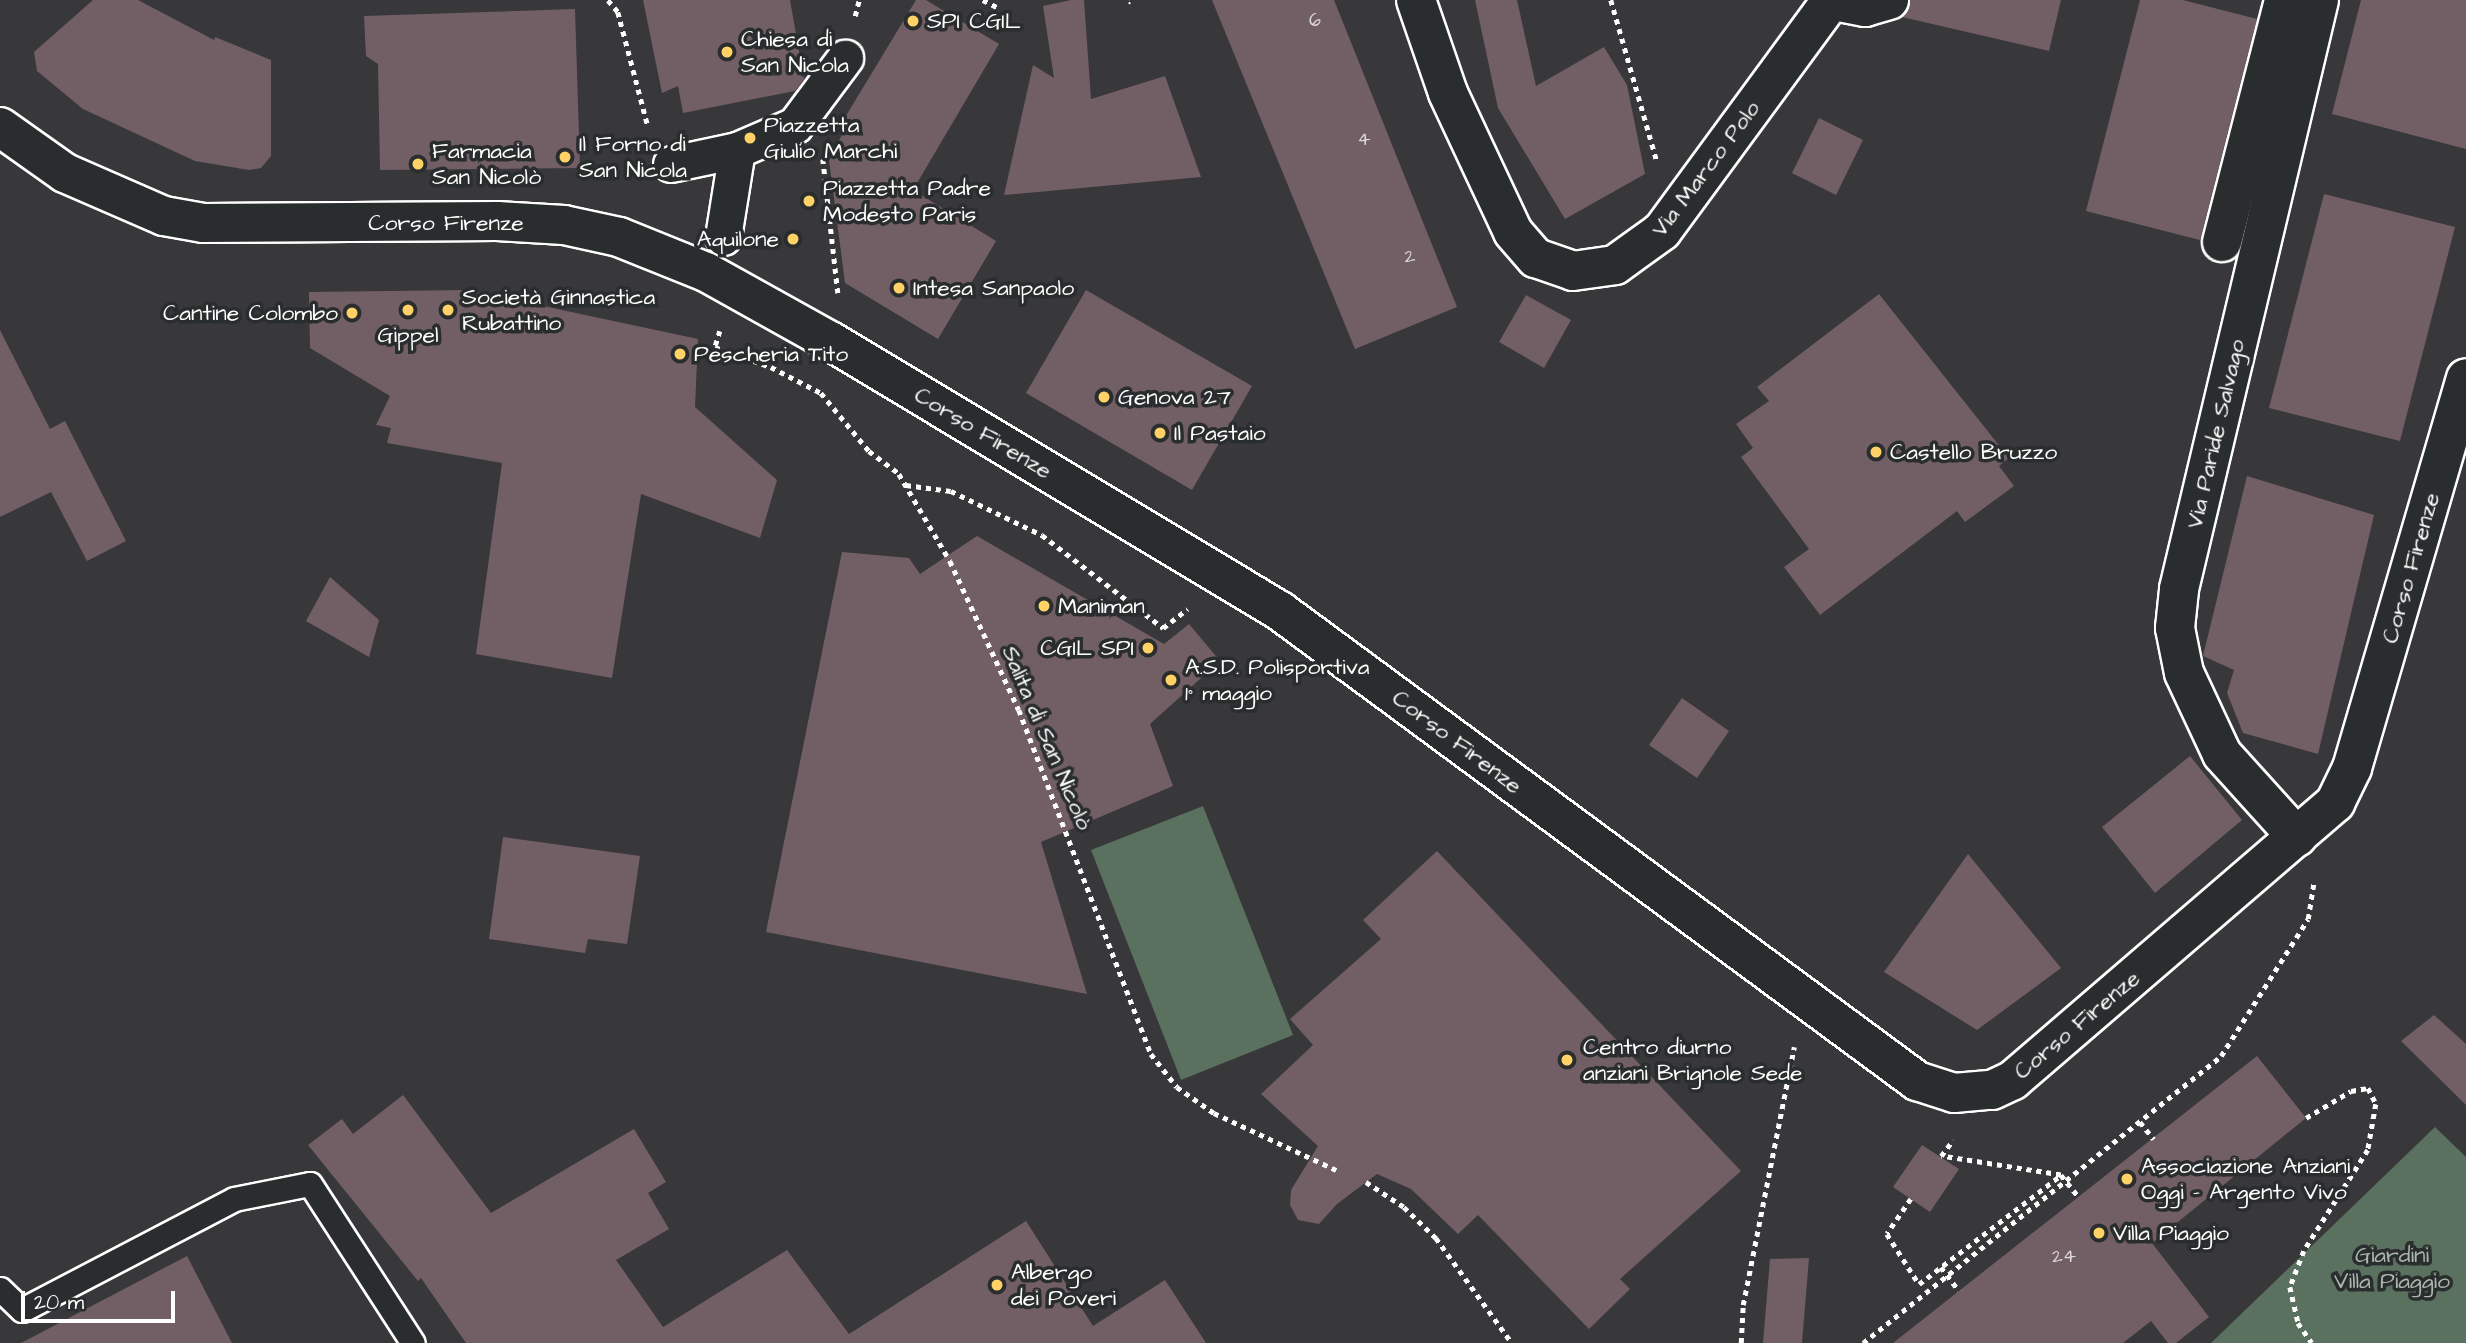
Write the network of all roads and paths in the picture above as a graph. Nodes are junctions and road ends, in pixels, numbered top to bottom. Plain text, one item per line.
1 (608, 0) edge
2 (983, 0) edge
3 (1416, 0) edge
4 (1611, 0) edge
5 (1889, 0) edge
6 (2284, 0) edge
7 (2319, 0) edge
8 (1830, 1) edge
9 (997, 7) dead end
10 (845, 58) dead end
11 (0, 127) edge
12 (828, 147) dead end
13 (737, 150) junction
14 (671, 164) joint
15 (1677, 214) junction
16 (723, 237) dead end
17 (2222, 242) dead end
18 (838, 297) dead end
19 (722, 326) dead end
20 (2466, 378) edge
21 (905, 485) junction
22 (1187, 609) dead end
23 (2297, 836) junction
24 (2317, 870) dead end
25 (1804, 995) junction
26 (2306, 1118) dead end
27 (2140, 1122) junction
28 (2154, 1139) dead end
29 (1941, 1156) dead end
30 (1336, 1170) dead end
31 (2061, 1175) junction
32 (1366, 1182) dead end
33 (2078, 1196) dead end
34 (1911, 1199) dead end
35 (1941, 1267) junction
36 (0, 1289) edge
37 (1959, 1291) dead end
38 (413, 1343) edge
39 (1512, 1343) edge
40 (1741, 1343) edge
41 (1863, 1343) edge
42 (2312, 1343) edge

1 - 14 path
2 - 9 path
3 - 15 street, Via Marco Polo
4 - 15 path
5 - 8 street
6 - 17 street
7 - 23 street, Via Paride Salvago
8 - 15 street, Via Marco Polo
10 - 13 street
11 - 25 street, Corso Firenze
12 - 18 path
13 - 14 street
13 - 16 street
19 - 21 path, Salita di San Nicolò
20 - 23 street, Corso Firenze
21 - 22 path
21 - 30 path, Salita di San Nicolò
23 - 25 street, Corso Firenze
24 - 27 path
25 - 40 path
26 - 42 path
27 - 28 path
27 - 41 path
29 - 31 path
31 - 33 path, bridge
31 - 35 path
32 - 39 path
34 - 35 path
35 - 37 path, bridge
36 - 38 lane

